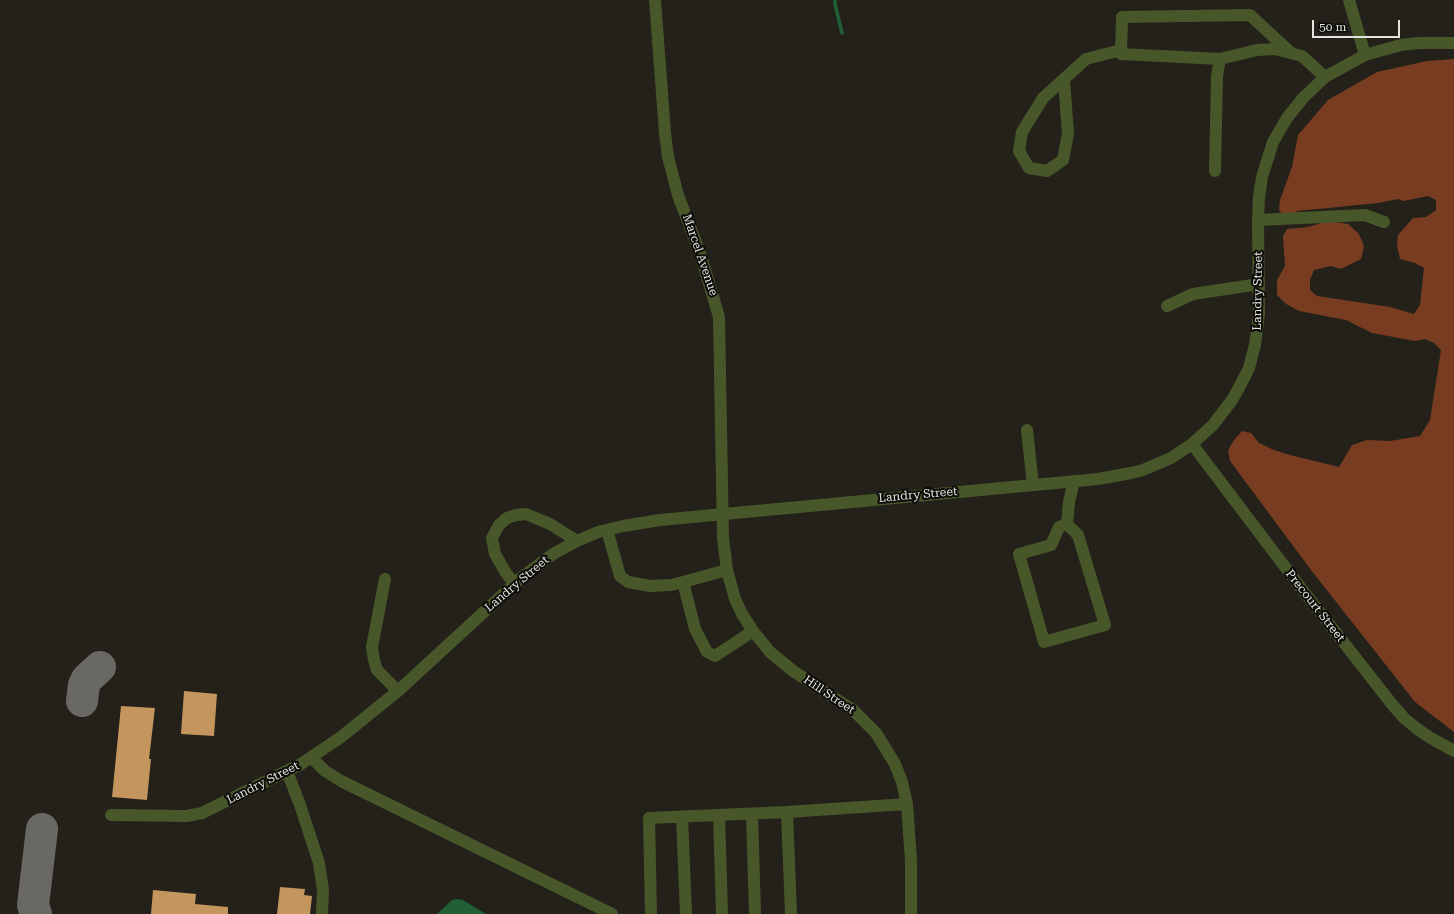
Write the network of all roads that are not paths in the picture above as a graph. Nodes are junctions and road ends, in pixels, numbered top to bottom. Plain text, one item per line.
1 (656, 0) edge
2 (1349, 0) edge
3 (1454, 43) edge
4 (1121, 50) junction
5 (1291, 53) junction
6 (1365, 55) junction
7 (1220, 58) junction
8 (1325, 77) junction
9 (1064, 80) junction
10 (1215, 171) dead end
11 (1258, 220) junction
12 (1384, 222) dead end
13 (1259, 284) junction
14 (1167, 306) dead end
15 (1027, 430) dead end
16 (1192, 444) junction
17 (1074, 481) junction
18 (1033, 485) junction
19 (723, 513) junction
20 (1067, 524) junction
21 (607, 530) junction
22 (576, 542) junction
23 (727, 570) junction
24 (385, 579) dead end
25 (683, 582) junction
26 (515, 584) junction
27 (753, 631) junction
28 (398, 691) junction
29 (1454, 751) edge
30 (311, 758) junction
31 (287, 771) junction
32 (907, 804) junction
33 (787, 812) junction
34 (111, 814) dead end
35 (752, 814) junction
36 (719, 815) junction
37 (682, 816) junction
38 (322, 914) edge
39 (612, 914) edge
40 (651, 914) edge
41 (686, 914) edge
42 (722, 914) edge
43 (755, 914) edge
44 (791, 914) edge
45 (911, 914) edge

1 - 19 street, Marcel Avenue
2 - 6 street
3 - 6 street, Landry Street
4 - 5 street
4 - 7 street
4 - 9 street
5 - 7 street
5 - 8 street
6 - 8 street, Landry Street
7 - 10 street
8 - 11 street, Landry Street
9 - 9 street
11 - 12 street
11 - 13 street, Landry Street
13 - 14 street
13 - 16 street, Landry Street
15 - 18 street
16 - 17 street, Landry Street
16 - 29 street, Precourt Street
17 - 18 street, Landry Street
17 - 20 street
18 - 19 street, Landry Street
19 - 21 street, Landry Street
19 - 23 street, Hill Street
20 - 20 street
21 - 22 street, Landry Street
21 - 25 street
22 - 26 street, Landry Street
22 - 26 street
23 - 25 street
23 - 27 street, Hill Street
24 - 28 street
25 - 27 street
26 - 28 street, Landry Street
27 - 32 street, Hill Street
28 - 30 street, Landry Street
30 - 31 street, Landry Street
30 - 39 street
31 - 34 street, Landry Street
31 - 38 street
32 - 33 street
32 - 45 street, Hill Street
33 - 35 street
33 - 44 street
35 - 36 street
35 - 43 street
36 - 37 street
36 - 42 street
37 - 40 street
37 - 41 street

